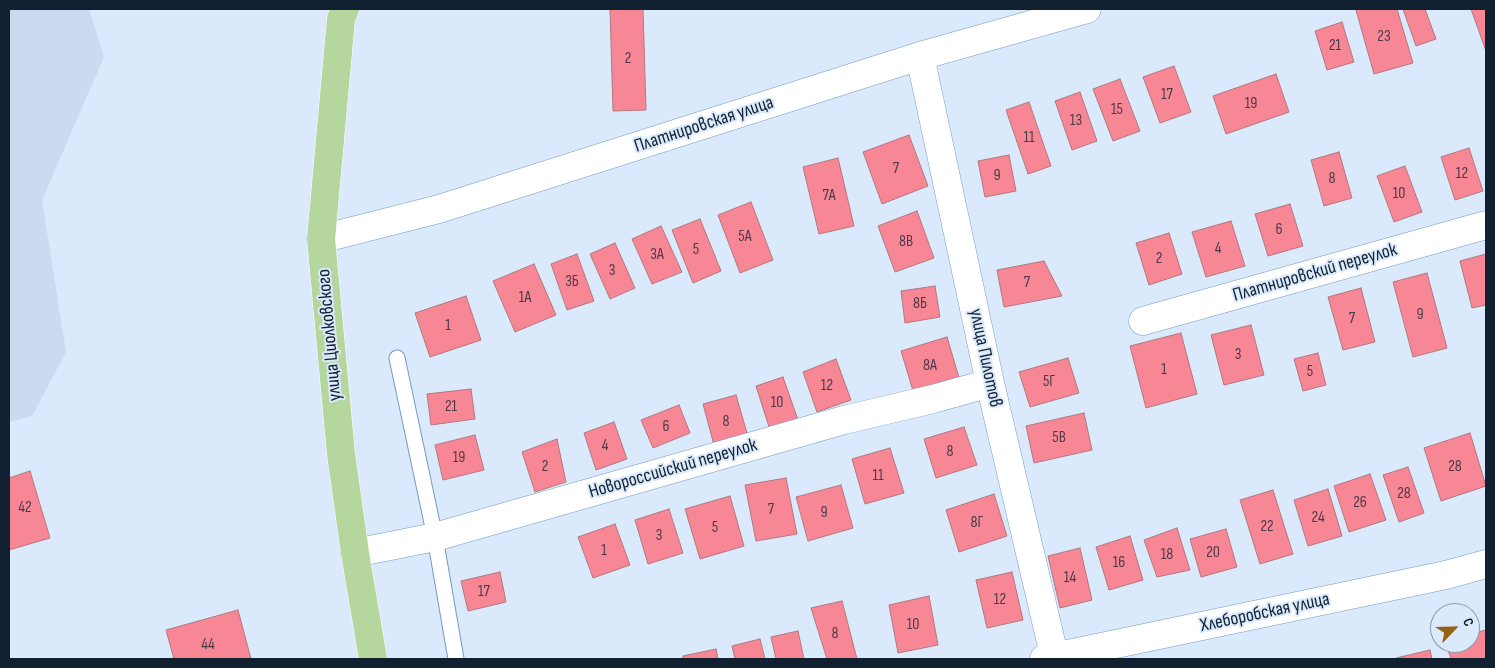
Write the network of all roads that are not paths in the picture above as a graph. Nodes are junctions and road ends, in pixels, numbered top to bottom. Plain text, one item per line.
1 (345, 9) edge
2 (1087, 9) edge
3 (920, 56) junction
4 (1486, 225) edge
5 (321, 239) junction
6 (1144, 321) dead end
7 (397, 358) dead end
8 (990, 383) junction
9 (435, 537) junction
10 (355, 553) junction
11 (1486, 564) edge
12 (373, 659) edge
13 (456, 659) edge
14 (1051, 659) edge

1 - 5 main road, улица Циолковского
2 - 3 street, Платнировская улица
3 - 5 street, Платнировская улица
3 - 8 street, улица Пилотов
4 - 6 street, Платнировский переулок
5 - 10 main road, улица Циолковского
7 - 9 lane
8 - 9 street, Новороссийский переулок
8 - 14 street, улица Пилотов
9 - 10 street, Новороссийский переулок
9 - 13 lane
10 - 12 main road, улица Циолковского
11 - 14 street, Хлеборобская улица

